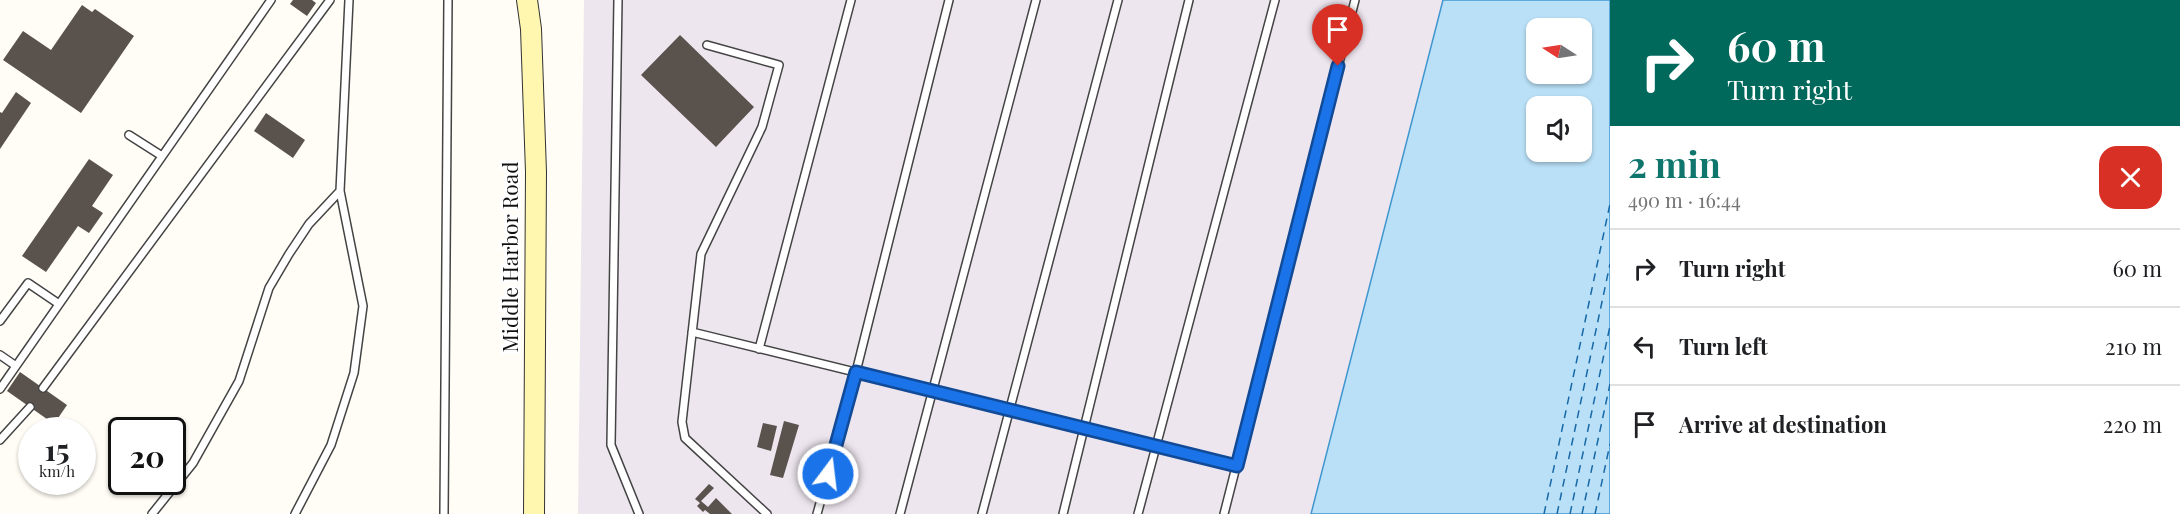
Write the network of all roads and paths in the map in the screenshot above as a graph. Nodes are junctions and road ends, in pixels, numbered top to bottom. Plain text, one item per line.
1 (271, 0) edge
2 (330, 0) edge
3 (349, 0) edge
4 (448, 0) edge
5 (527, 0) edge
6 (618, 0) edge
7 (851, 0) edge
8 (949, 0) edge
9 (1036, 0) edge
10 (1118, 0) edge
11 (1189, 0) edge
12 (1275, 0) edge
13 (1355, 0) edge
14 (707, 45) dead end
15 (129, 135) dead end
16 (162, 156) junction
17 (340, 191) junction
18 (59, 304) junction
19 (0, 321) edge
20 (692, 332) junction
21 (759, 349) junction
22 (0, 356) edge
23 (16, 366) junction
24 (856, 372) junction
25 (43, 388) dead end
26 (0, 389) edge
27 (932, 391) junction
28 (30, 406) dead end
29 (1009, 410) junction
30 (1085, 428) junction
31 (0, 440) edge
32 (1156, 446) junction
33 (1237, 466) junction
34 (152, 514) edge
35 (295, 514) edge
36 (444, 514) edge
37 (534, 514) edge
38 (639, 514) edge
39 (767, 514) edge
40 (817, 514) edge
41 (900, 514) edge
42 (982, 514) edge
43 (1063, 514) edge
44 (1138, 514) edge
45 (1224, 514) edge

1 - 16 lane
2 - 25 lane
3 - 17 lane
4 - 36 lane
5 - 37 main road, Middle Harbor Road
6 - 38 lane
7 - 21 lane
8 - 24 lane
9 - 27 lane
10 - 29 lane
11 - 30 lane
12 - 32 lane
13 - 33 lane
14 - 20 lane
15 - 16 lane
16 - 18 lane
17 - 34 lane
17 - 35 lane
18 - 19 lane
18 - 23 lane
20 - 21 lane
20 - 39 lane
21 - 24 lane
22 - 23 lane
23 - 26 lane
24 - 27 lane
24 - 40 lane
27 - 29 lane
27 - 41 lane
28 - 31 lane
29 - 30 lane
29 - 42 lane
30 - 32 lane
30 - 43 lane
32 - 33 lane
32 - 44 lane
33 - 45 lane

